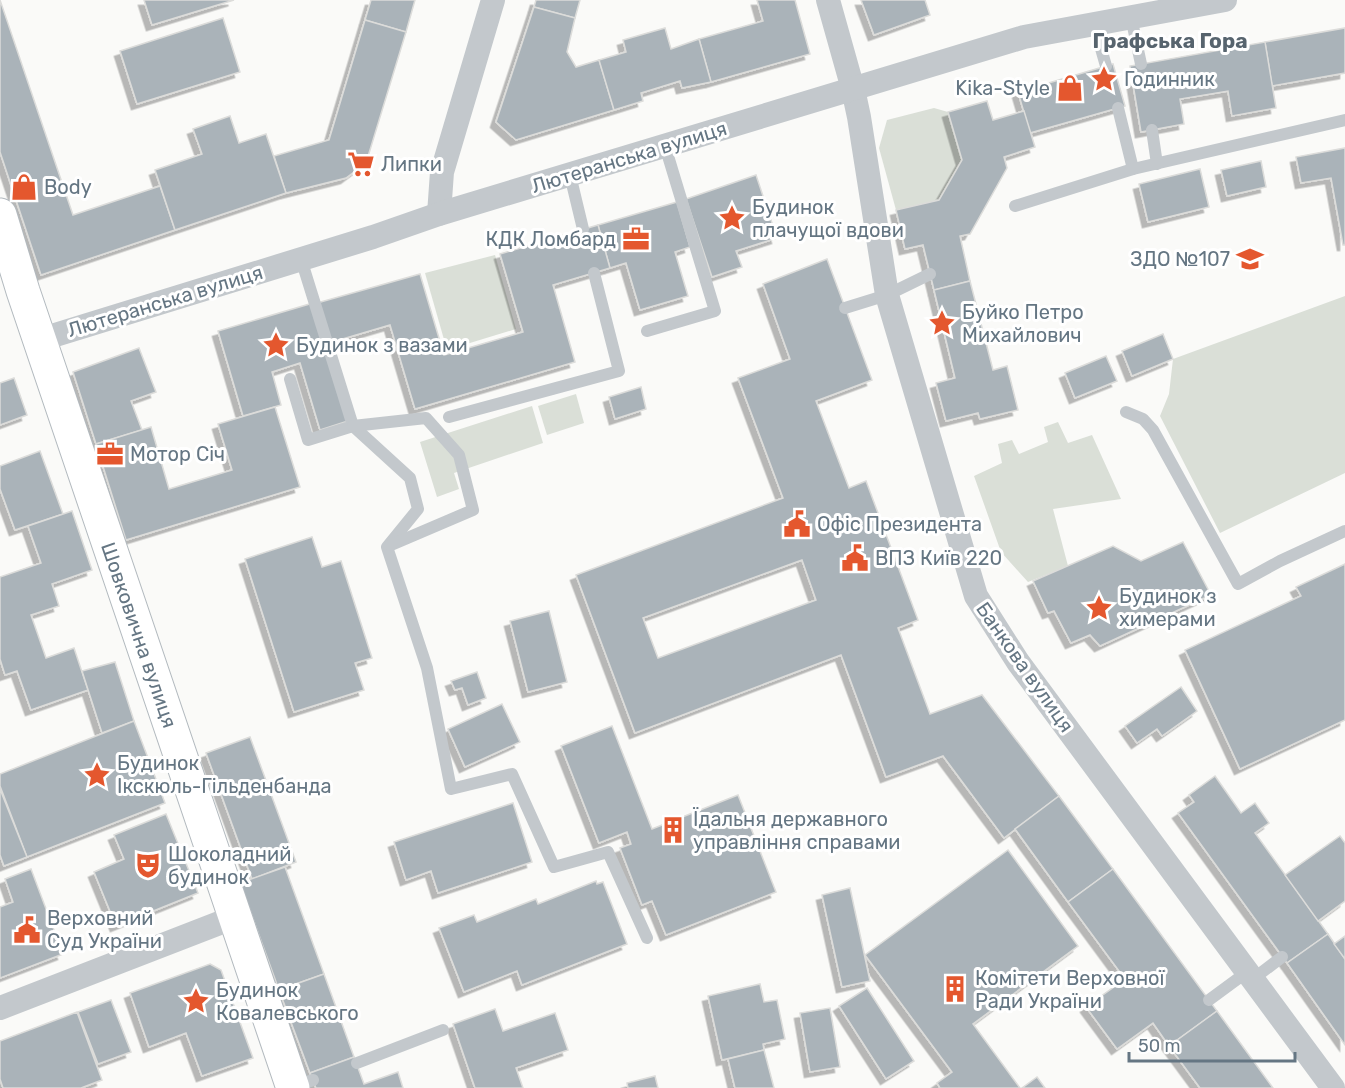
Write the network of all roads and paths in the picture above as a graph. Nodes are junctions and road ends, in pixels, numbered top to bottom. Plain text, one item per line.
1 (493, 0) edge
2 (828, 0) edge
3 (1225, 0) edge
4 (1131, 17) junction
5 (1094, 24) junction
6 (1141, 64) dead end
7 (1106, 66) dead end
8 (853, 89) junction
9 (1118, 108) dead end
10 (1345, 120) edge
11 (1152, 130) dead end
12 (665, 146) junction
13 (1157, 164) junction
14 (1133, 169) junction
15 (570, 175) junction
16 (1015, 206) dead end
17 (439, 214) junction
18 (0, 215) edge
19 (583, 229) dead end
20 (301, 259) junction
21 (594, 273) dead end
22 (930, 274) dead end
23 (887, 295) junction
24 (845, 308) dead end
25 (647, 331) dead end
26 (39, 340) junction
27 (290, 379) dead end
28 (1126, 412) dead end
29 (449, 417) dead end
30 (353, 426) junction
31 (1345, 531) edge
32 (387, 547) junction
33 (221, 923) junction
34 (647, 938) dead end
35 (1282, 957) dead end
36 (1250, 975) junction
37 (1209, 1000) dead end
38 (0, 1008) edge
39 (443, 1030) dead end
40 (357, 1063) dead end
41 (300, 1085) edge
42 (1333, 1088) edge

1 - 17 street
2 - 8 street, Банкова вулиця
3 - 4 street, Лютеранська вулиця
4 - 5 street, Лютеранська вулиця
4 - 6 lane
5 - 7 lane
5 - 8 street, Лютеранська вулиця
8 - 12 street, Лютеранська вулиця
8 - 23 street, Банкова вулиця
9 - 14 lane
10 - 13 lane
11 - 13 lane
12 - 15 street, Лютеранська вулиця
12 - 25 lane
13 - 14 lane
14 - 16 lane
15 - 17 street, Лютеранська вулиця
15 - 19 lane
17 - 20 street, Лютеранська вулиця
18 - 26 street, Шовковична вулиця
20 - 26 street, Лютеранська вулиця
20 - 30 lane
21 - 29 lane
22 - 23 lane
23 - 24 lane
23 - 36 street, Банкова вулиця
26 - 33 street, Шовковична вулиця
27 - 30 lane
28 - 31 lane
30 - 32 lane
30 - 32 lane
32 - 34 lane
33 - 38 street
33 - 41 street, Шовковична вулиця
35 - 36 lane
36 - 37 lane
36 - 42 street, Банкова вулиця
39 - 40 lane

